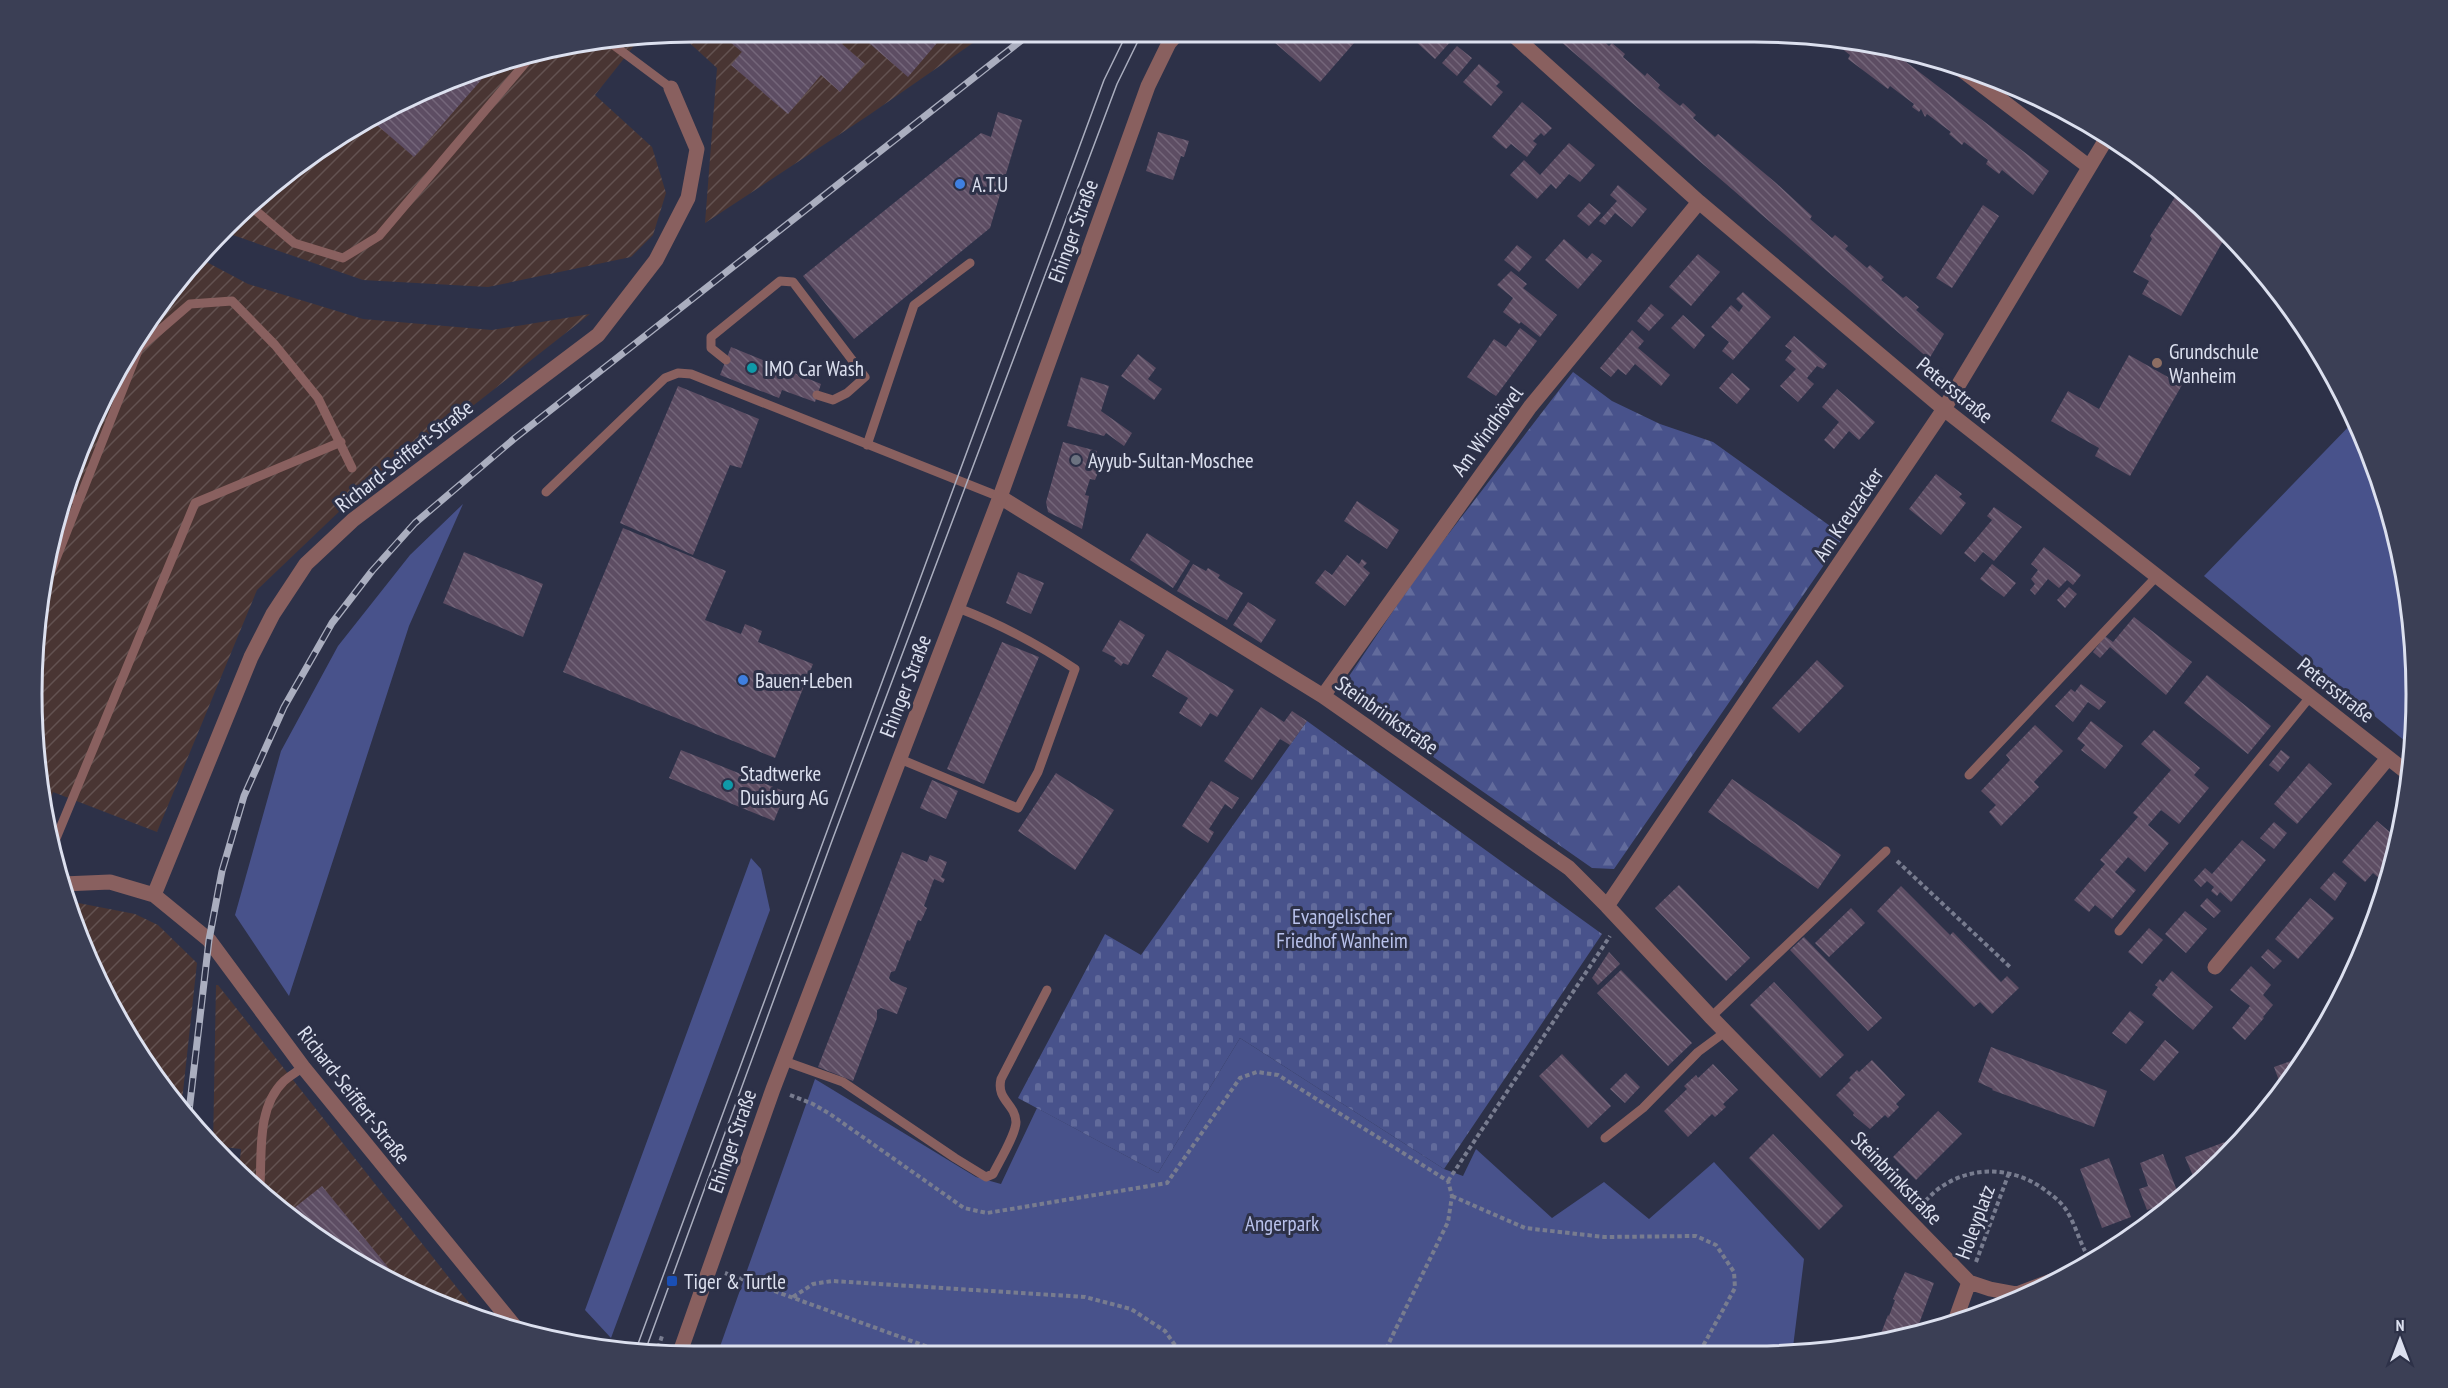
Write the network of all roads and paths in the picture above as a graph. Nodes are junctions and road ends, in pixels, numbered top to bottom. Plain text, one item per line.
1 (1170, 42) edge
2 (1521, 42) edge
3 (616, 47) edge
4 (524, 64) edge
5 (1978, 82) edge
6 (671, 88) joint
7 (2103, 144) edge
8 (2088, 166) junction
9 (1699, 202) junction
10 (256, 211) edge
11 (970, 263) dead end
12 (151, 334) edge
13 (726, 360) dead end
14 (124, 377) edge
15 (817, 395) dead end
16 (1944, 409) junction
17 (341, 442) junction
18 (867, 446) junction
19 (352, 468) dead end
20 (546, 492) dead end
21 (1000, 497) junction
22 (73, 498) edge
23 (78, 503) junction
24 (58, 555) edge
25 (2157, 576) junction
26 (958, 608) junction
27 (1323, 696) junction
28 (2310, 697) junction
29 (2388, 758) junction
30 (900, 759) junction
31 (2401, 768) edge
32 (1969, 775) dead end
33 (58, 834) edge
34 (1886, 851) joint
35 (71, 884) edge
36 (154, 895) junction
37 (1607, 906) junction
38 (1621, 920) junction
39 (2119, 931) dead end
40 (2010, 967) dead end
41 (2215, 967) dead end
42 (1047, 990) dead end
43 (1711, 1017) junction
44 (1725, 1032) junction
45 (783, 1061) junction
46 (303, 1067) junction
47 (773, 1089) junction
48 (1605, 1138) dead end
49 (2009, 1173) junction
50 (260, 1181) edge
51 (1448, 1181) junction
52 (1452, 1196) junction
53 (1906, 1219) junction
54 (2083, 1257) edge
55 (710, 1267) junction
56 (1969, 1282) junction
57 (2011, 1293) edge
58 (793, 1297) junction
59 (1958, 1313) edge
60 (508, 1319) edge
61 (663, 1336) dead end
62 (660, 1345) edge
63 (682, 1346) edge
64 (926, 1346) edge
65 (1176, 1346) edge
66 (1387, 1346) edge
67 (1703, 1346) edge

1 - 21 street, Ehinger Straße
2 - 9 street, Petersstraße
3 - 6 lane
4 - 10 lane
5 - 8 street
6 - 36 street, Richard-Seiffert-Straße
7 - 8 street, Am Kreuzacker
8 - 16 street, Am Kreuzacker
9 - 16 street, Petersstraße
9 - 27 street, Am Windhövel
11 - 18 lane
12 - 17 lane
13 - 15 lane
14 - 23 lane
16 - 25 street, Petersstraße
16 - 37 street, Am Kreuzacker
17 - 19 lane
17 - 33 lane
18 - 20 lane
18 - 21 lane
21 - 26 street, Ehinger Straße
21 - 27 street, Steinbrinkstraße
22 - 23 lane
23 - 24 lane
25 - 28 street, Petersstraße
25 - 32 lane
26 - 30 street, Ehinger Straße
26 - 30 lane
27 - 37 street, Steinbrinkstraße
28 - 29 street, Petersstraße
28 - 39 lane
29 - 31 street, Petersstraße
29 - 41 street
30 - 45 street, Ehinger Straße
34 - 40 path
34 - 43 lane
35 - 36 street, Richard-Seiffert-Straße
36 - 46 street, Richard-Seiffert-Straße
37 - 38 street, Steinbrinkstraße
38 - 43 street, Steinbrinkstraße
38 - 51 path
42 - 45 lane
43 - 44 street, Steinbrinkstraße
44 - 48 lane
44 - 53 street, Steinbrinkstraße
45 - 47 street, Ehinger Straße
46 - 50 lane
46 - 60 street, Richard-Seiffert-Straße
47 - 51 path
47 - 55 street, Ehinger Straße
49 - 53 path, Holeyplatz
49 - 54 path, Holeyplatz
49 - 56 path, Holeyplatz
51 - 52 path
52 - 66 path
52 - 67 path
53 - 56 street, Steinbrinkstraße
55 - 58 path
55 - 63 street, Ehinger Straße
56 - 57 street, Steinbrinkstraße
56 - 59 street
58 - 64 path
58 - 65 path
61 - 62 path

